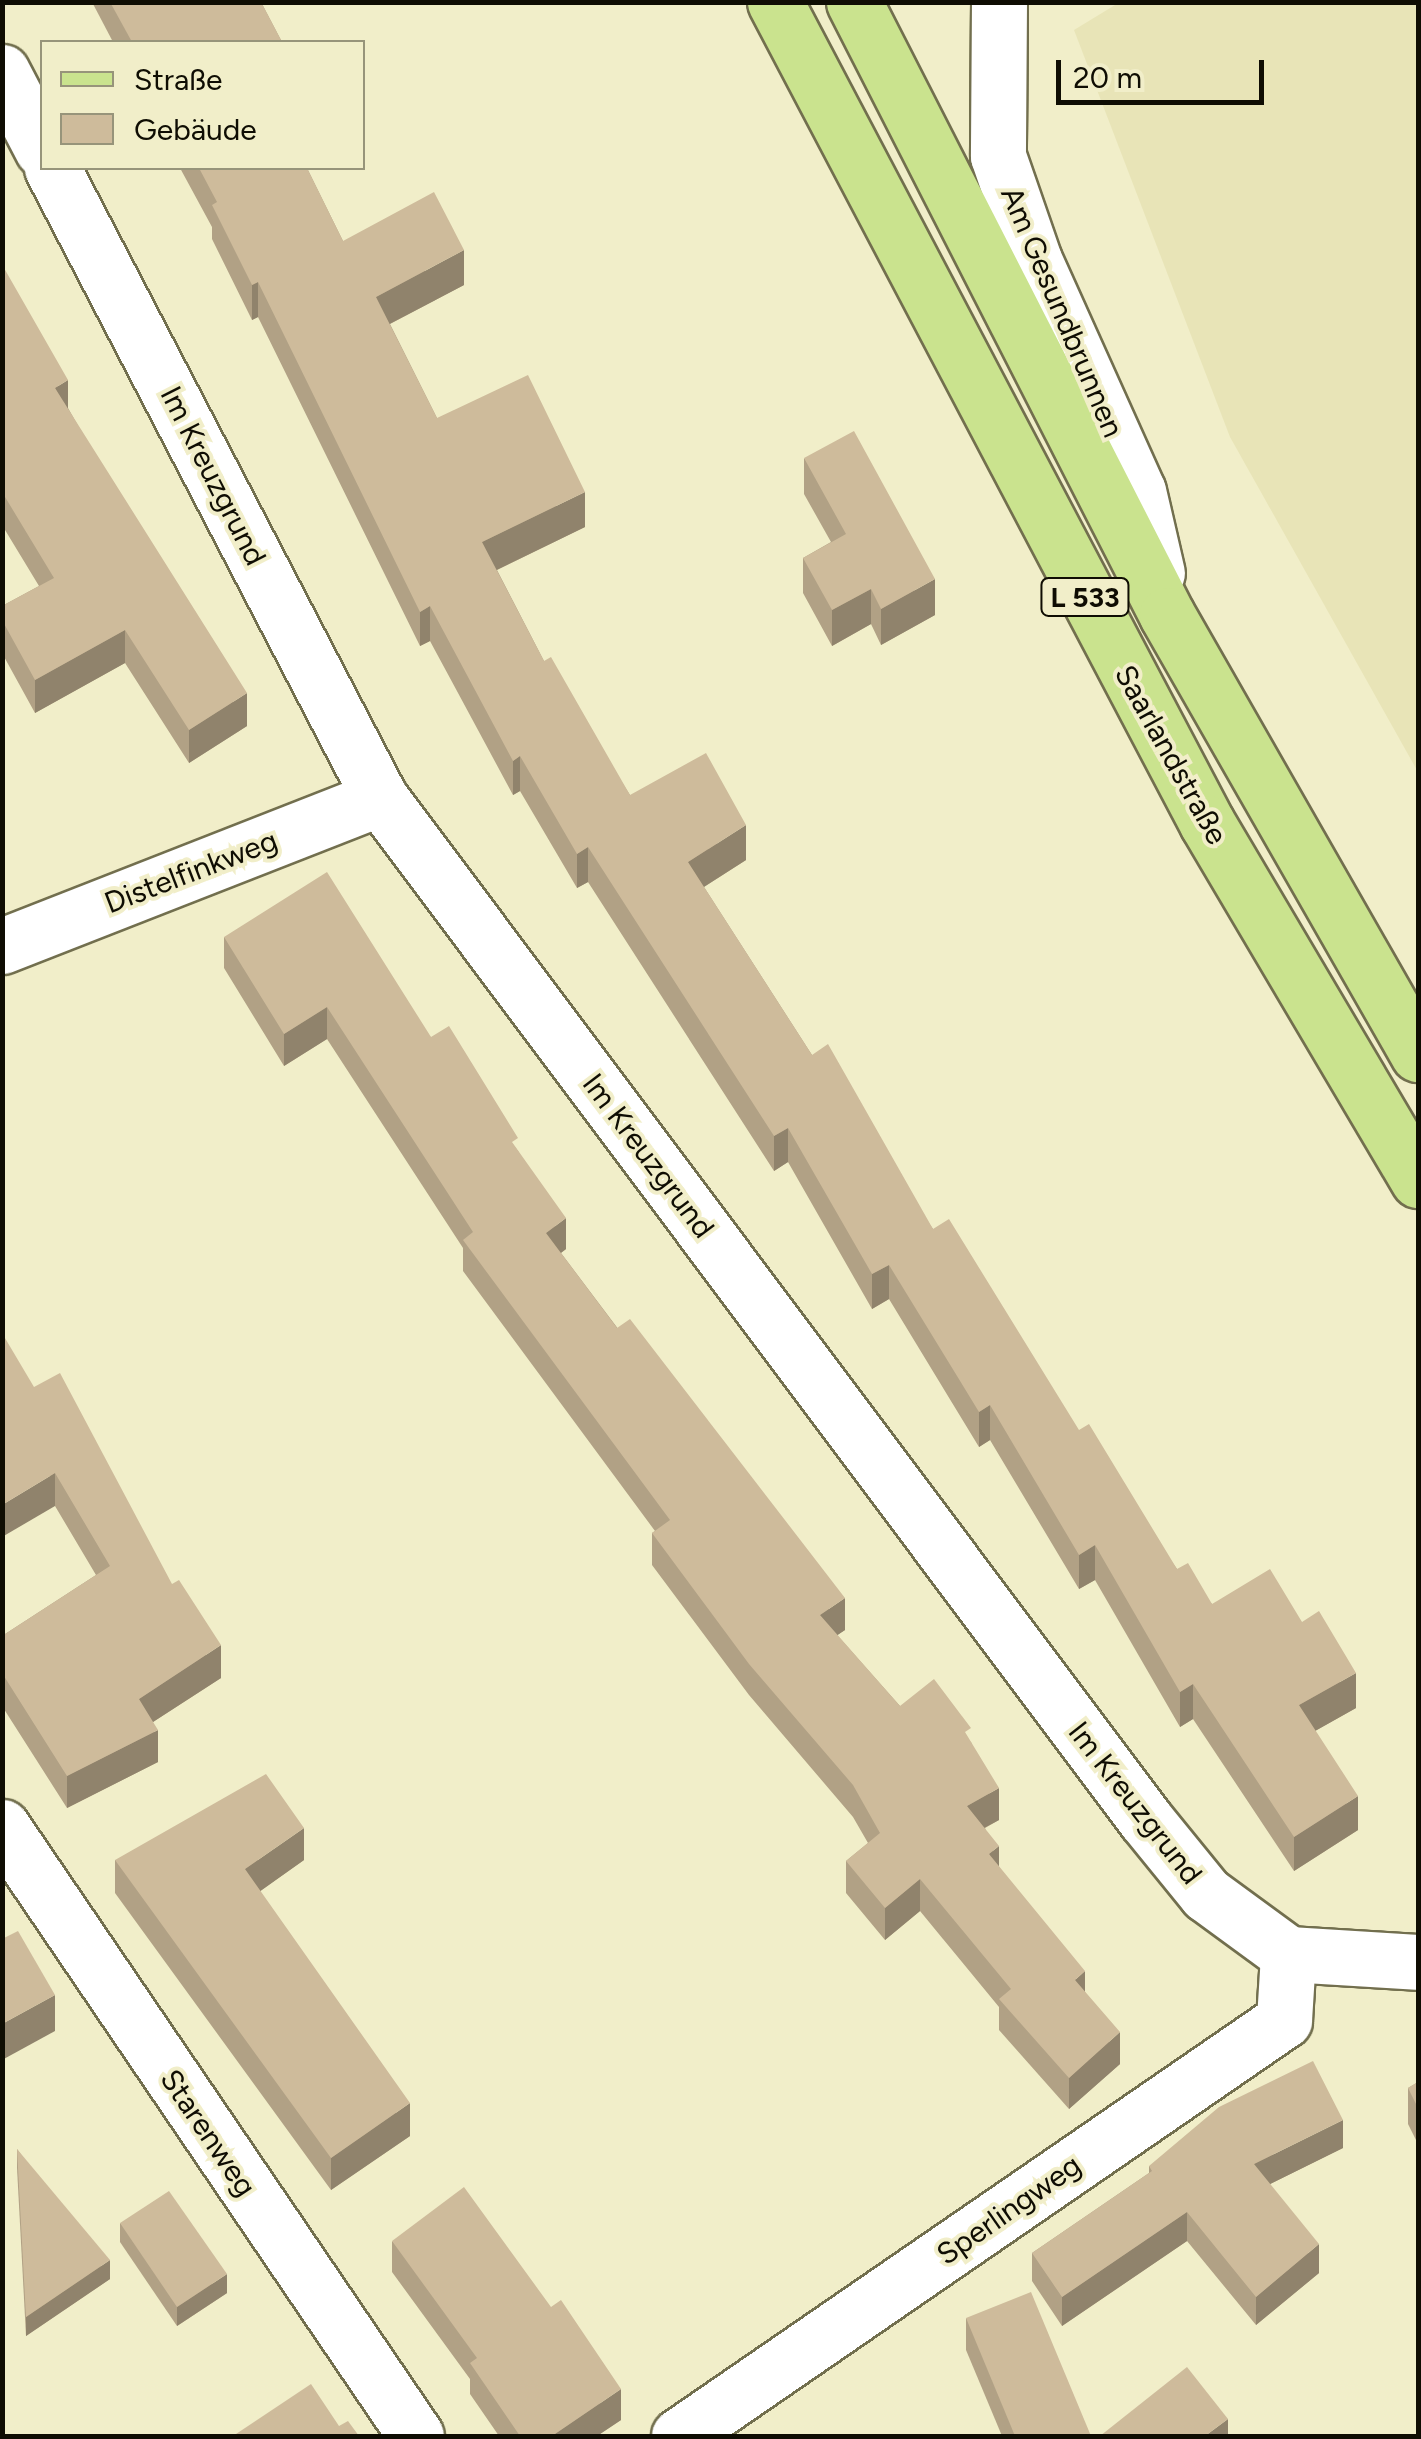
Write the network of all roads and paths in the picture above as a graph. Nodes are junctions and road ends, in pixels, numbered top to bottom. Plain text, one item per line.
1 (774, 2) edge
2 (854, 2) edge
3 (999, 2) edge
4 (2, 72) edge
5 (40, 145) edge
6 (53, 170) edge
7 (1167, 615) junction
8 (380, 798) junction
9 (2, 946) edge
10 (1418, 1054) edge
11 (1418, 1180) edge
12 (10, 1857) edge
13 (1288, 1954) junction
14 (1418, 1962) edge
15 (416, 2436) edge
16 (678, 2436) edge

1 - 11 main road, Saarlandstraße / L 533
2 - 7 main road, L 533
3 - 7 street, Am Gesundbrunnen
4 - 5 street
6 - 8 street, Im Kreuzgrund
7 - 10 main road, L 533
8 - 9 street, Distelfinkweg
8 - 13 street, Im Kreuzgrund
12 - 15 street, Starenweg
13 - 14 street
13 - 16 street, Sperlingweg

